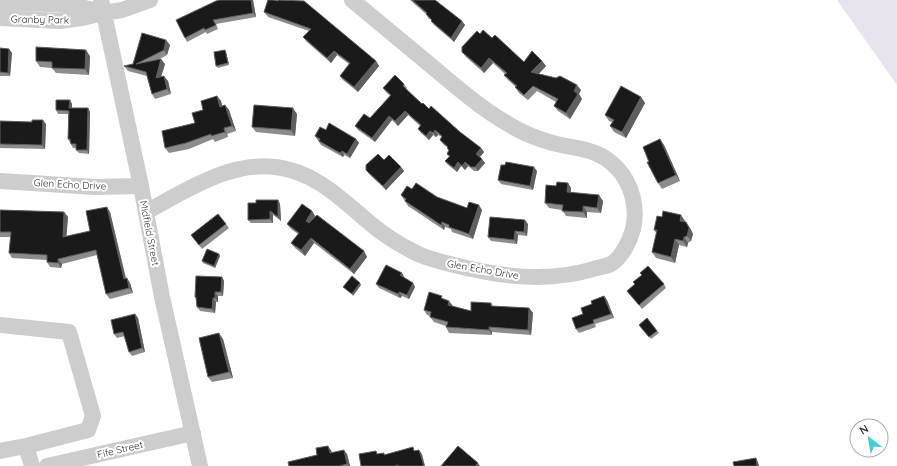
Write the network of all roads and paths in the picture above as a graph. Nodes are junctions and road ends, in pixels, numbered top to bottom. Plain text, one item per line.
1 (150, 0) edge
2 (352, 0) edge
3 (0, 2) edge
4 (102, 6) edge
5 (0, 18) edge
6 (0, 180) edge
7 (141, 186) junction
8 (146, 212) junction
9 (0, 325) edge
10 (193, 433) junction
11 (61, 437) junction
12 (26, 446) junction
13 (0, 451) edge
14 (68, 461) junction
15 (32, 466) edge
16 (47, 466) edge
17 (200, 466) edge

1 - 4 street, Granby Park
2 - 8 street, Glen Echo Drive
3 - 4 street, Granby Park
4 - 5 street, Granby Park
4 - 7 street, Midfield Street
6 - 7 street, Glen Echo Drive
7 - 8 street, Midfield Street
8 - 10 street, Midfield Street
9 - 11 street
10 - 14 street, Fife Street
10 - 17 street, Midfield Street
11 - 12 street
11 - 14 street
12 - 13 street
12 - 15 street
14 - 16 street, Fife Street

